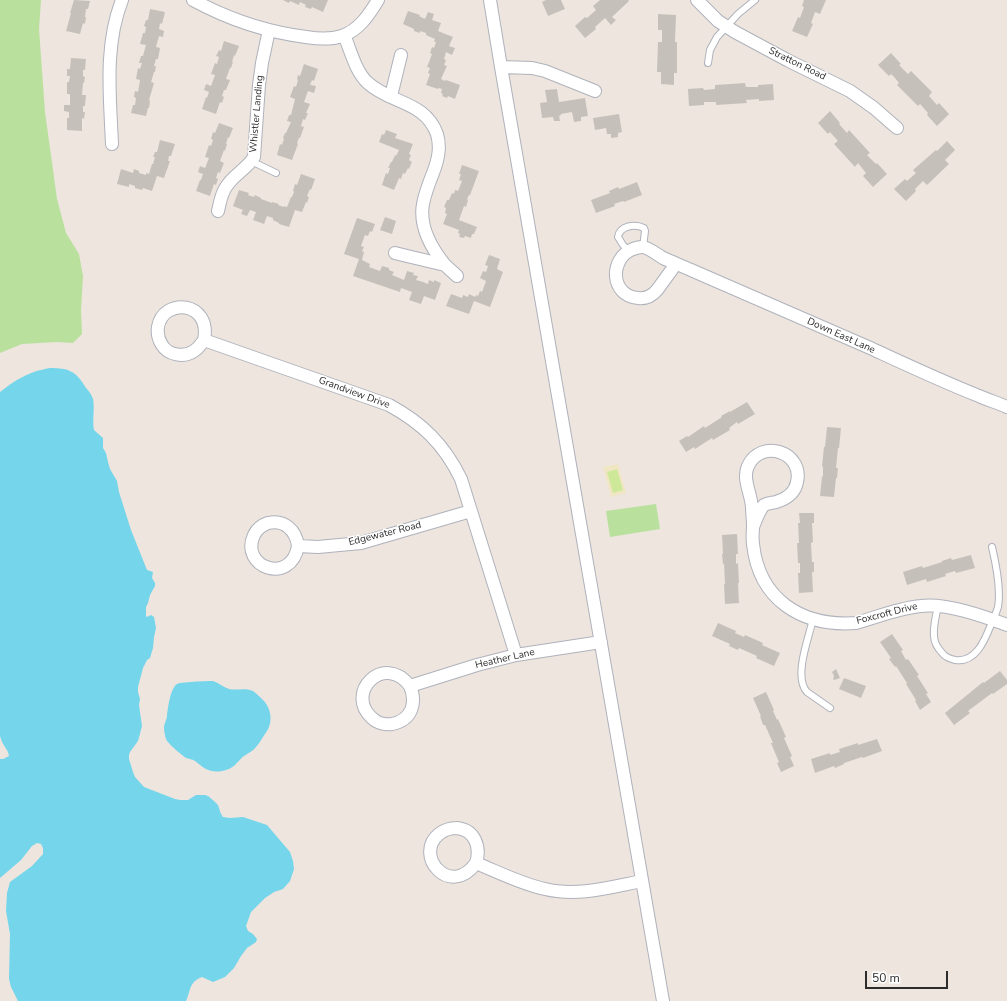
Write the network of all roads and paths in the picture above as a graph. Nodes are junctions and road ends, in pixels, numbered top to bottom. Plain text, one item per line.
1 (122, 0) edge
2 (193, 0) edge
3 (378, 0) edge
4 (490, 0) edge
5 (697, 0) edge
6 (755, 0) edge
7 (727, 26) junction
8 (269, 30) junction
9 (344, 35) junction
10 (401, 55) dead end
11 (708, 63) dead end
12 (501, 67) junction
13 (595, 91) dead end
14 (391, 96) junction
15 (896, 128) dead end
16 (112, 144) dead end
17 (251, 162) junction
18 (276, 172) dead end
19 (218, 211) dead end
20 (643, 247) junction
21 (629, 251) junction
22 (395, 252) dead end
23 (676, 264) junction
24 (445, 265) junction
25 (458, 276) dead end
26 (204, 340) junction
27 (1007, 407) edge
28 (471, 511) junction
29 (753, 526) junction
30 (298, 546) dead end
31 (992, 546) dead end
32 (938, 606) junction
33 (813, 619) junction
34 (993, 620) junction
35 (1007, 625) edge
36 (601, 642) junction
37 (516, 655) junction
38 (410, 686) junction
39 (830, 708) dead end
40 (476, 863) dead end
41 (642, 881) junction
42 (663, 1001) edge

1 - 16 street
2 - 8 street
3 - 9 street
4 - 12 street
5 - 7 street, Stratton Road
6 - 7 lane
7 - 11 lane
7 - 15 street, Stratton Road
8 - 9 street
8 - 17 street, Whistler Landing
9 - 14 street
10 - 14 street
12 - 13 street
12 - 36 street
14 - 24 street
17 - 18 lane
17 - 19 street, Whistler Landing
20 - 21 street
20 - 21 lane
20 - 23 street, Down East Lane
21 - 23 street
22 - 24 street
23 - 27 street, Down East Lane
24 - 25 street
26 - 26 street
26 - 28 street, Grandview Drive
28 - 30 street, Edgewater Road
28 - 37 street, Grandview Drive
29 - 29 street, Foxcroft Drive
29 - 33 street, Foxcroft Drive
31 - 34 lane
32 - 33 street, Foxcroft Drive
32 - 34 street, Foxcroft Drive
32 - 34 lane
33 - 39 lane
34 - 35 street, Foxcroft Drive
36 - 37 street, Heather Lane
36 - 41 street
37 - 38 street, Heather Lane
38 - 38 street
40 - 41 street
41 - 42 street

